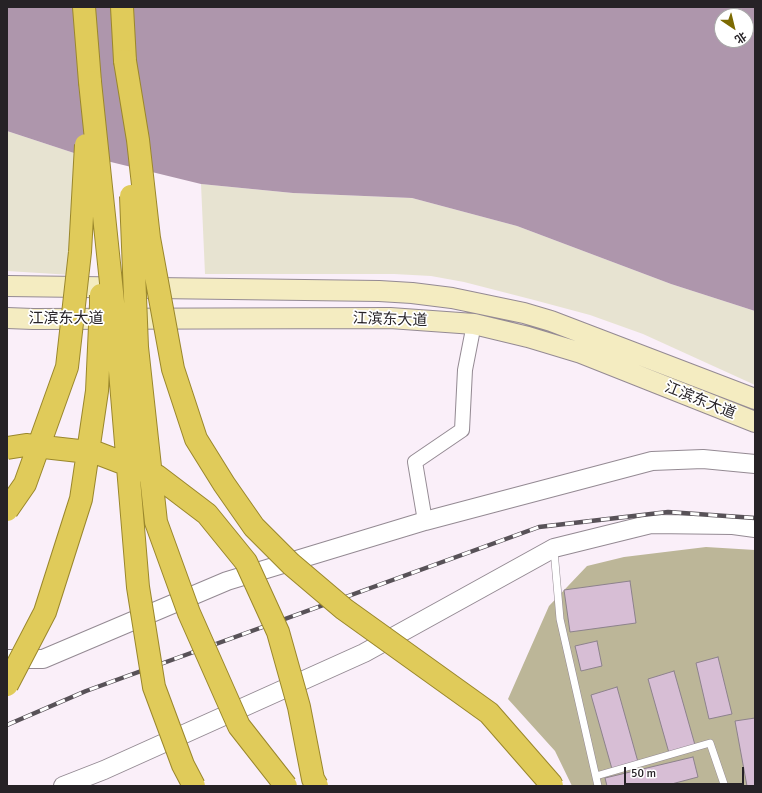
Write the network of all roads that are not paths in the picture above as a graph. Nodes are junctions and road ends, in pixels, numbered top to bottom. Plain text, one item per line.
1 (84, 7) edge
2 (122, 7) edge
3 (125, 61) junction
4 (90, 82) junction
5 (7, 286) edge
6 (7, 318) edge
7 (474, 324) junction
8 (755, 398) edge
9 (755, 422) edge
10 (7, 448) edge
11 (755, 464) edge
12 (7, 510) edge
13 (425, 522) junction
14 (755, 528) edge
15 (554, 548) junction
16 (7, 659) edge
17 (7, 685) edge
18 (596, 776) junction
19 (724, 784) dead end
20 (63, 786) edge
21 (194, 786) edge
22 (286, 786) edge
23 (317, 786) edge
24 (552, 786) edge
25 (598, 786) edge

1 - 4 highway
2 - 3 highway
3 - 22 highway, bridge
3 - 24 highway, bridge
4 - 12 highway, bridge
4 - 17 highway, bridge
4 - 21 highway, bridge
5 - 8 main road
6 - 7 main road, 江滨东大道
7 - 9 main road, 江滨东大道
7 - 13 street
10 - 23 highway, bridge
11 - 13 street
13 - 16 street
14 - 15 street
15 - 18 lane
15 - 20 street
18 - 19 lane
18 - 25 lane

